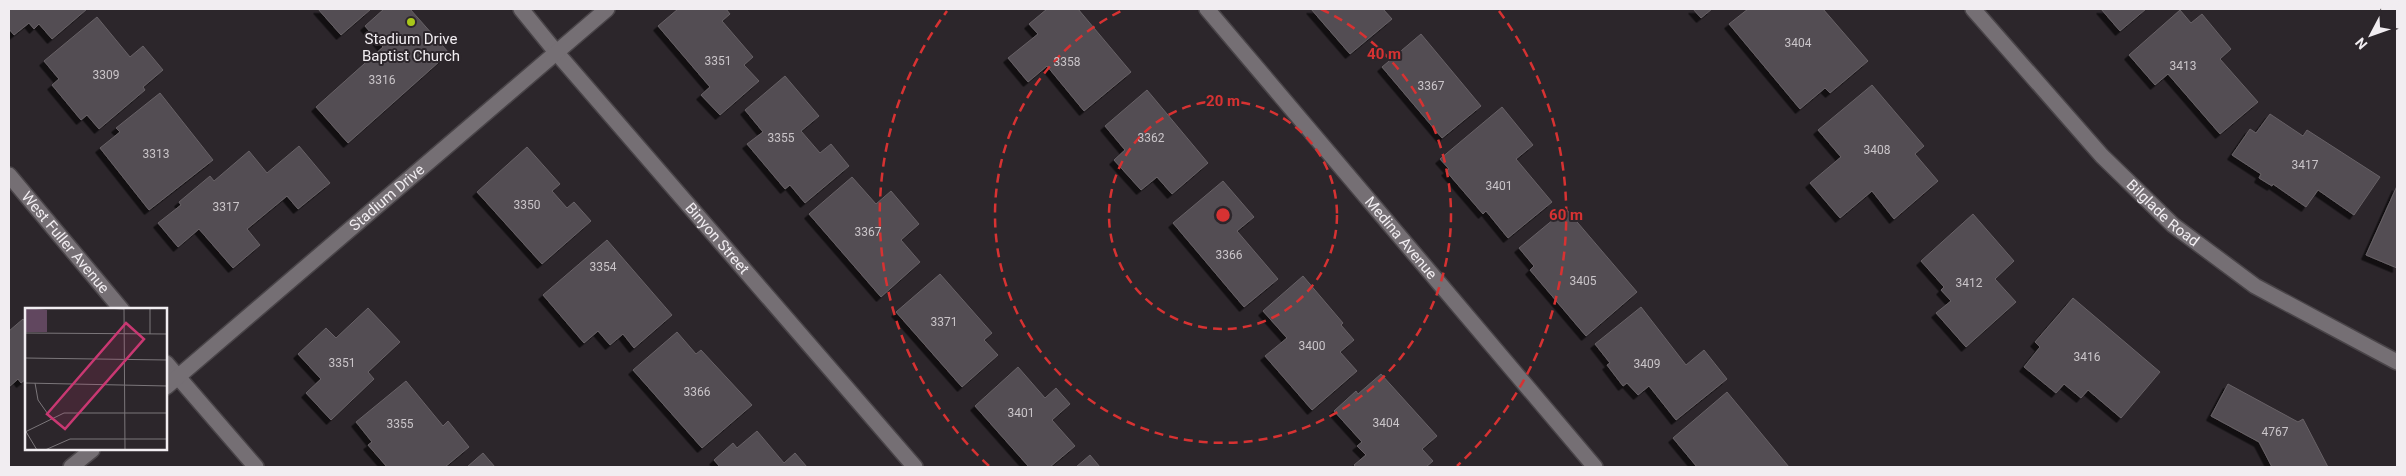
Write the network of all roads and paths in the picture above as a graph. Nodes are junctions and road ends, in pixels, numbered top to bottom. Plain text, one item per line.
1 (521, 9) edge
2 (607, 9) edge
3 (1206, 9) edge
4 (1973, 9) edge
5 (556, 52) junction
6 (9, 175) edge
7 (120, 308) edge
8 (2397, 362) edge
9 (168, 369) edge
10 (172, 382) edge
11 (91, 451) edge
12 (71, 467) edge
13 (256, 467) edge
14 (916, 467) edge
15 (1595, 467) edge

1 - 5 street, Binyon Street
2 - 5 street, Stadium Drive
3 - 15 street, Medina Avenue
4 - 8 street, Bilglade Road
5 - 10 street, Stadium Drive
5 - 14 street, Binyon Street
6 - 7 street, West Fuller Avenue
9 - 10 street
10 - 13 street
11 - 12 street

